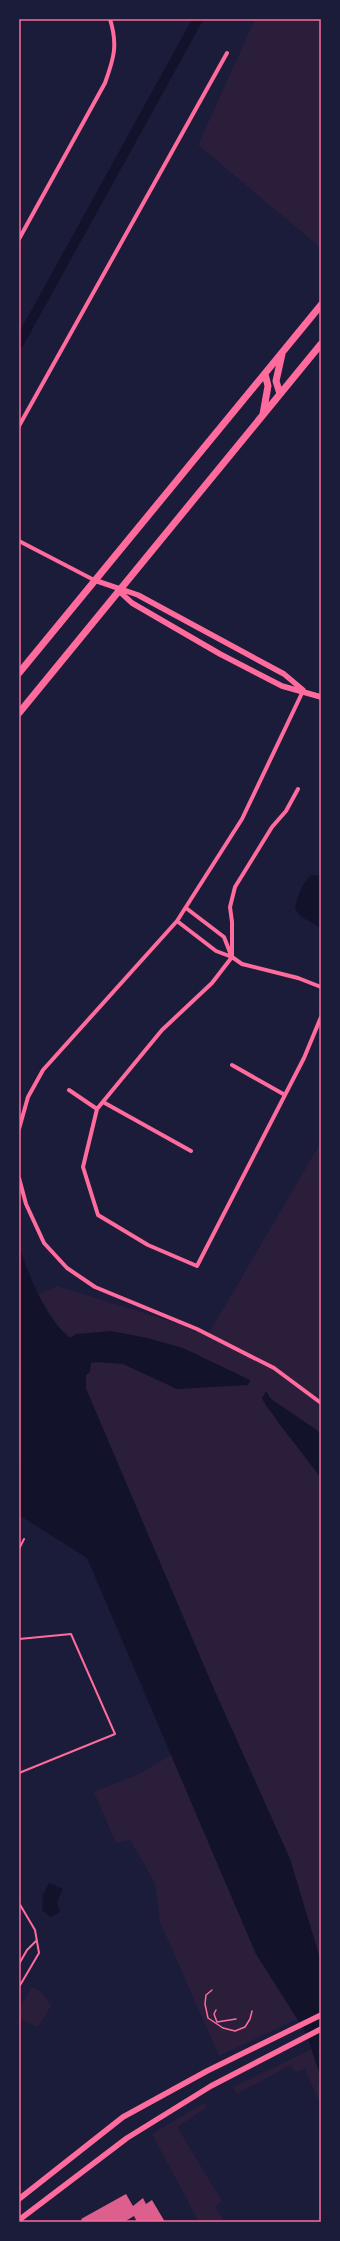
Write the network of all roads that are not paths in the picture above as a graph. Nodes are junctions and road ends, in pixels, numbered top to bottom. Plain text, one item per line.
1 (110, 19) edge
2 (227, 53) dead end
3 (19, 239) edge
4 (321, 305) edge
5 (321, 344) edge
6 (282, 352) junction
7 (265, 374) junction
8 (280, 394) junction
9 (262, 416) junction
10 (19, 426) edge
11 (19, 541) edge
12 (94, 580) junction
13 (119, 590) junction
14 (19, 673) edge
15 (303, 690) junction
16 (321, 697) edge
17 (19, 713) edge
18 (298, 789) dead end
19 (186, 908) junction
20 (177, 921) junction
21 (232, 957) junction
22 (321, 987) edge
23 (321, 1017) edge
24 (232, 1065) dead end
25 (69, 1090) dead end
26 (285, 1095) junction
27 (103, 1102) junction
28 (97, 1109) junction
29 (19, 1129) edge
30 (191, 1151) dead end
31 (19, 1178) edge
32 (321, 1404) edge
33 (24, 1539) dead end
34 (19, 1550) edge
35 (19, 1639) edge
36 (19, 1773) edge
37 (19, 1903) edge
38 (36, 1941) junction
39 (19, 1964) edge
40 (19, 1987) edge
41 (321, 2015) edge
42 (321, 2029) edge
43 (19, 2199) edge
44 (19, 2220) edge

1 - 3 street
2 - 10 street
4 - 6 main road
5 - 8 main road
6 - 7 main road
6 - 8 main road
7 - 9 main road
7 - 12 main road
8 - 9 main road
9 - 13 main road
11 - 12 street
12 - 13 street
12 - 14 main road
13 - 15 street
13 - 15 street
13 - 17 main road
15 - 16 street
15 - 19 street
18 - 21 street
19 - 20 street
19 - 21 street
20 - 21 street
20 - 29 street
21 - 22 street
21 - 27 street
23 - 26 street
24 - 26 street
25 - 28 street
26 - 28 street
27 - 28 street
27 - 30 street
31 - 32 street
33 - 34 lane
35 - 36 lane
37 - 38 lane
38 - 39 lane
38 - 40 lane
41 - 43 street
42 - 44 street

